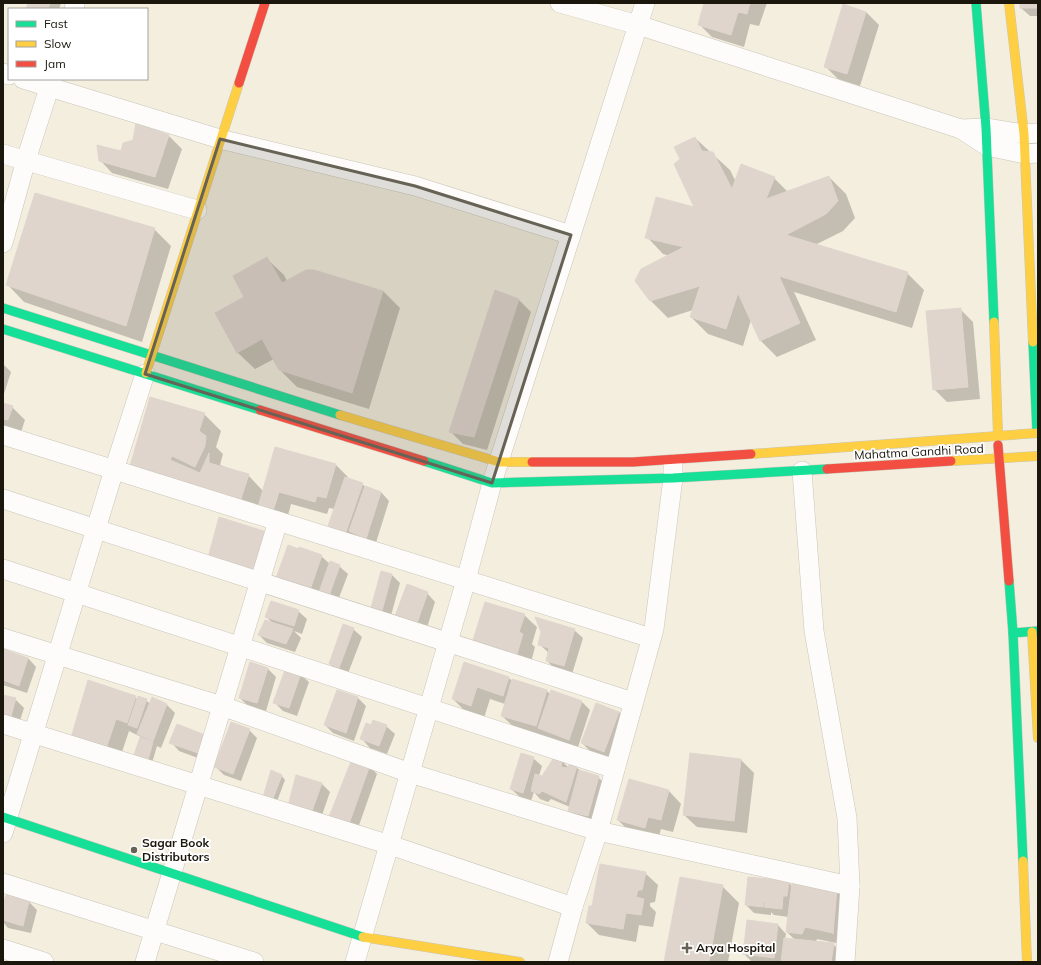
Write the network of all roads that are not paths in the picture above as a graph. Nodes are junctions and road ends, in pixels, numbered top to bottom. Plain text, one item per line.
1 (265, 3) edge
2 (560, 3) edge
3 (644, 3) edge
4 (976, 3) edge
5 (1009, 3) edge
6 (638, 25) junction
7 (30, 80) edge
8 (51, 83) edge
9 (1031, 133) edge
10 (986, 137) junction
11 (220, 139) junction
12 (3, 154) edge
13 (1031, 154) edge
14 (26, 160) junction
15 (197, 210) junction
16 (572, 235) junction
17 (3, 243) edge
18 (1035, 292) edge
19 (3, 308) edge
20 (3, 329) edge
21 (151, 356) junction
22 (145, 374) junction
23 (1038, 433) edge
24 (3, 435) edge
25 (998, 435) junction
26 (1038, 446) edge
27 (1038, 456) edge
28 (673, 459) junction
29 (1000, 459) junction
30 (499, 462) junction
31 (114, 470) junction
32 (802, 471) junction
33 (673, 478) junction
34 (492, 483) junction
35 (3, 499) edge
36 (278, 521) junction
37 (96, 529) junction
38 (3, 569) edge
39 (466, 580) junction
40 (259, 582) junction
41 (76, 593) junction
42 (1035, 632) edge
43 (1013, 633) junction
44 (3, 638) edge
45 (651, 638) junction
46 (448, 643) junction
47 (240, 646) junction
48 (57, 656) junction
49 (633, 702) junction
50 (222, 706) junction
51 (429, 708) junction
52 (3, 724) edge
53 (33, 734) junction
54 (1038, 738) edge
55 (615, 769) junction
56 (410, 773) junction
57 (198, 785) junction
58 (4, 823) edge
59 (598, 831) junction
60 (390, 845) junction
61 (172, 873) junction
62 (3, 883) edge
63 (850, 886) junction
64 (573, 907) junction
65 (155, 931) junction
66 (363, 937) junction
67 (3, 949) edge
68 (44, 962) edge
69 (145, 962) edge
70 (254, 962) edge
71 (355, 962) edge
72 (520, 962) edge
73 (558, 962) edge
74 (845, 962) edge
75 (1027, 962) edge

1 - 11 main road
2 - 6 street
3 - 6 street
4 - 10 main road
5 - 9 main road
6 - 10 street
6 - 16 street
7 - 8 street
8 - 11 street
8 - 14 street
9 - 10 street
9 - 13 main road
10 - 13 street
10 - 25 main road
11 - 15 main road
11 - 16 street
12 - 14 street
13 - 18 main road
14 - 15 street
14 - 17 street
15 - 21 main road
16 - 30 street
18 - 23 main road
19 - 21 main road
20 - 22 main road, Mahatma Gandhi Road
21 - 22 main road
21 - 30 main road
22 - 31 street
22 - 34 main road, Mahatma Gandhi Road
23 - 25 main road
23 - 26 main road
24 - 31 street
25 - 28 main road
25 - 29 main road
27 - 29 main road, Mahatma Gandhi Road
28 - 30 main road
28 - 33 street
29 - 32 main road, Mahatma Gandhi Road
29 - 43 main road
30 - 34 street
31 - 36 street
31 - 37 street
32 - 33 main road, Mahatma Gandhi Road
32 - 63 street
33 - 34 main road, Mahatma Gandhi Road
33 - 45 street
34 - 39 street
35 - 37 street
36 - 39 street
36 - 40 street
37 - 40 street
37 - 41 street
38 - 41 street
39 - 45 street
39 - 46 street
40 - 46 street
40 - 47 street
41 - 47 street
41 - 48 street
42 - 43 main road
42 - 54 main road
43 - 75 main road
44 - 48 street
45 - 49 street
46 - 49 street
46 - 51 street
47 - 50 street
47 - 51 street
48 - 50 street
48 - 53 street
49 - 55 street
50 - 56 street
50 - 57 street
51 - 55 street
51 - 56 street
52 - 53 street
53 - 57 street
53 - 58 street
55 - 59 street
56 - 59 street
56 - 60 street
57 - 60 street
57 - 61 street
58 - 61 main road
59 - 63 street
59 - 64 street
60 - 64 street
60 - 66 street
61 - 65 street
61 - 66 main road
62 - 65 street
63 - 74 street
64 - 73 street
65 - 69 street
65 - 70 street
66 - 71 street
66 - 72 main road
67 - 68 street

